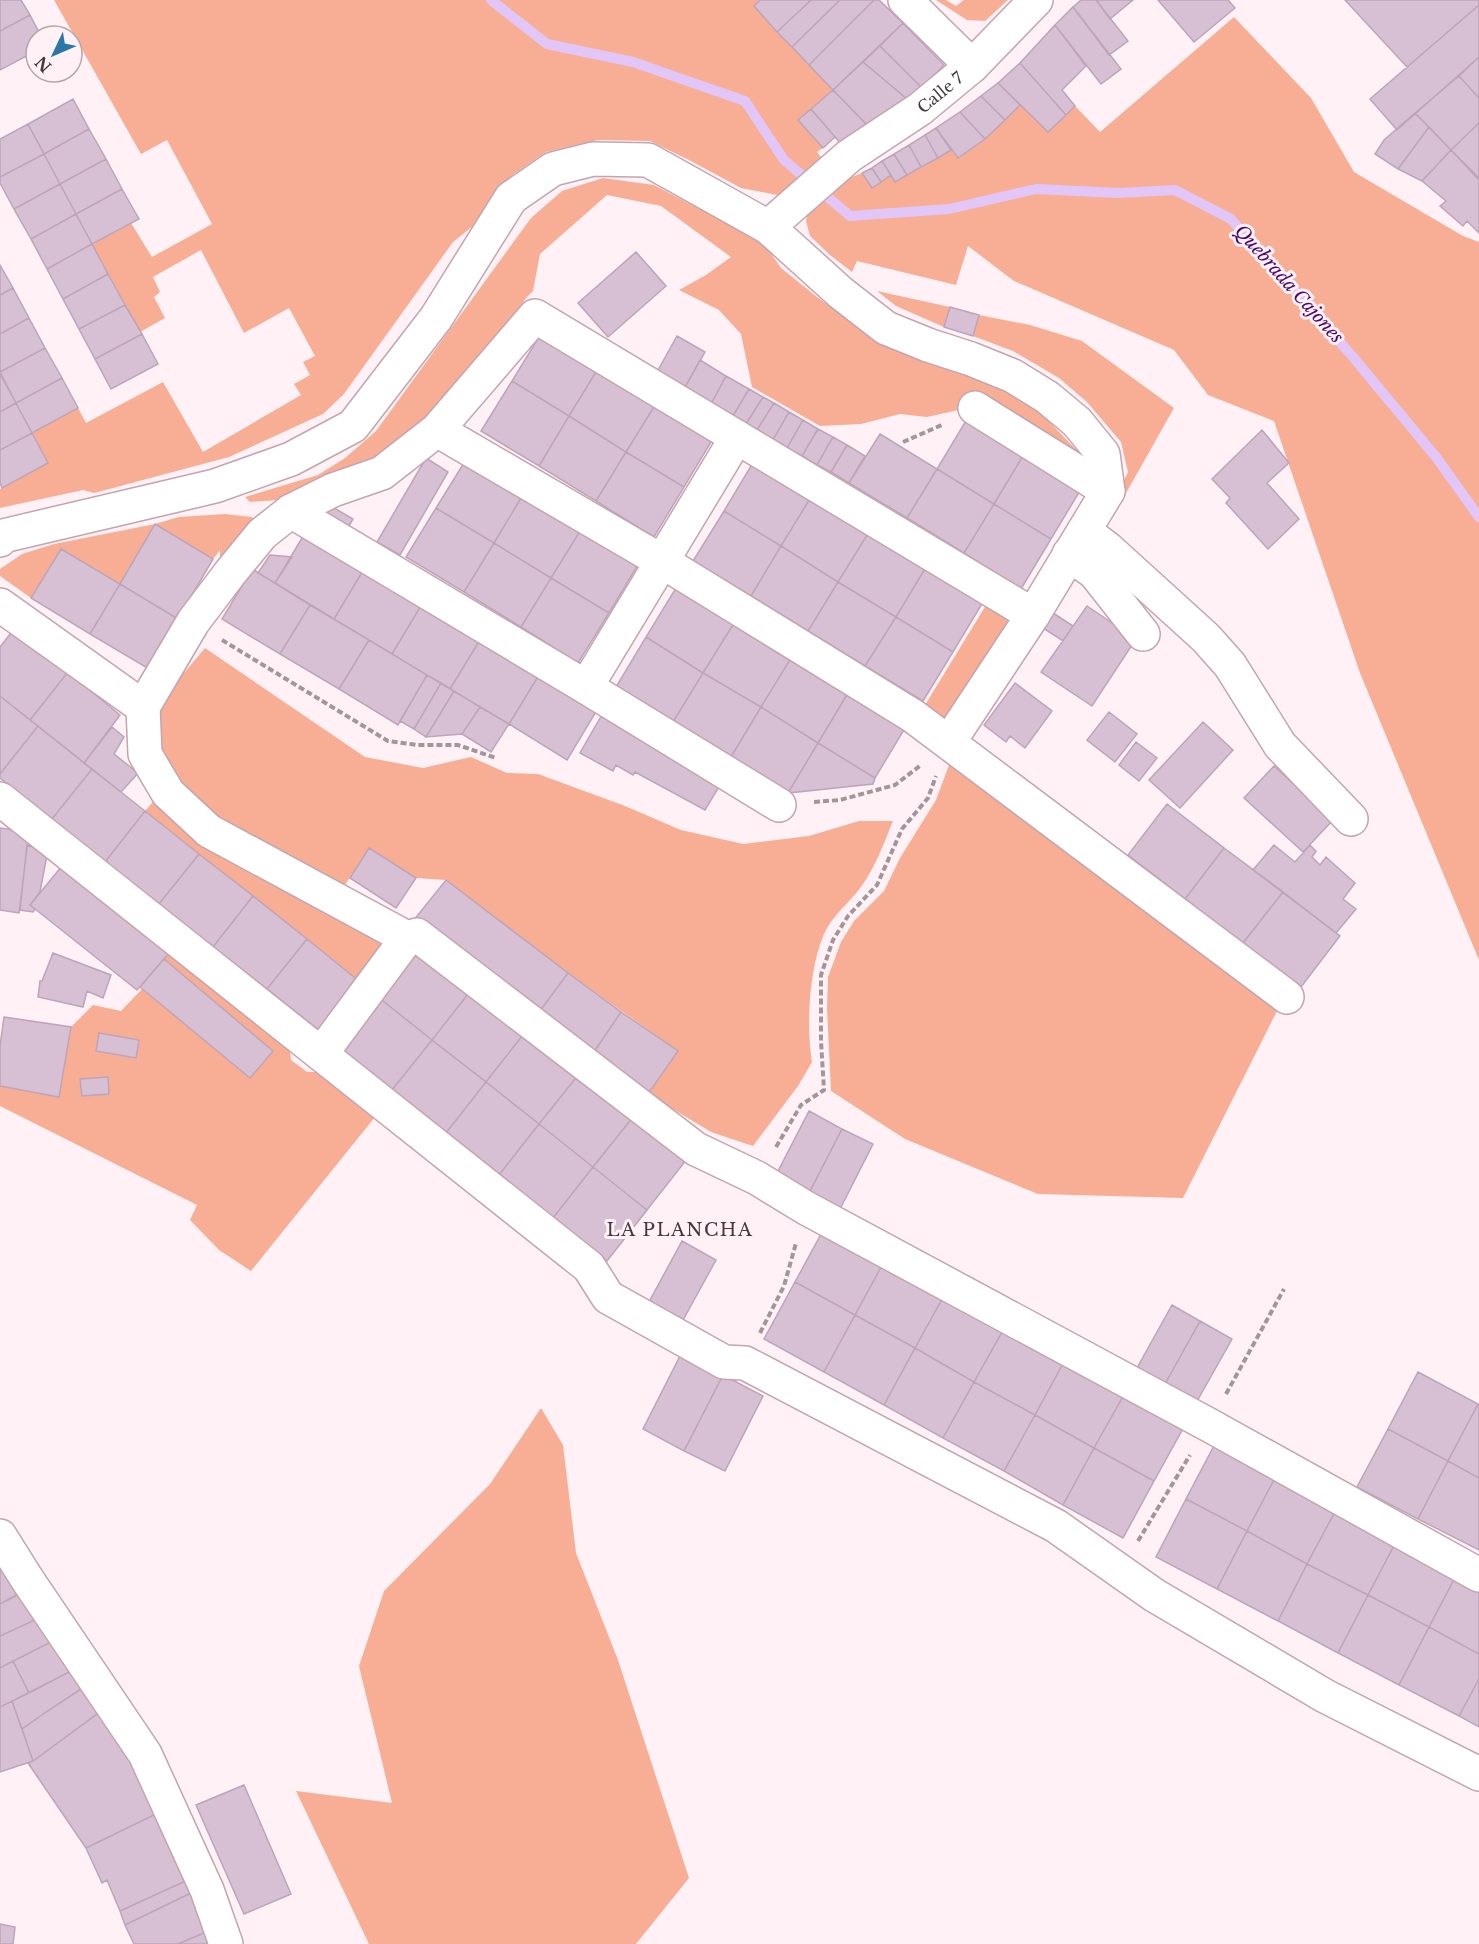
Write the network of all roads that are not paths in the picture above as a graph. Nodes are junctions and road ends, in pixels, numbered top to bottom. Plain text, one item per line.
1 (905, 0) edge
2 (1036, 0) edge
3 (972, 66) junction
4 (780, 216) junction
5 (975, 408) road end
6 (437, 430) junction
7 (737, 437) junction
8 (1108, 491) junction
9 (291, 511) junction
10 (0, 540) edge
11 (1077, 543) junction
12 (663, 562) junction
13 (0, 606) edge
14 (1033, 615) junction
15 (1143, 634) dead end
16 (586, 687) junction
17 (144, 707) junction
18 (949, 742) junction
19 (0, 800) edge
20 (780, 805) road end
21 (1351, 819) dead end
22 (407, 938) junction
23 (1287, 997) dead end
24 (321, 1054) junction
25 (0, 1536) edge
26 (1479, 1575) edge
27 (1479, 1774) edge
28 (226, 1944) edge

1 - 3 street
2 - 3 street, Calle 7
3 - 4 street, Calle 7
4 - 8 street
4 - 10 street
5 - 8 street
6 - 7 street
6 - 9 street
6 - 12 street
7 - 12 street
7 - 14 street
8 - 11 street
9 - 16 street
9 - 17 street
11 - 14 street
11 - 15 street
11 - 21 street
12 - 16 street
12 - 18 street
13 - 17 street
14 - 18 street
16 - 20 street
17 - 22 street
18 - 23 street
19 - 24 street
22 - 24 street
22 - 26 street
24 - 27 street
25 - 28 street

